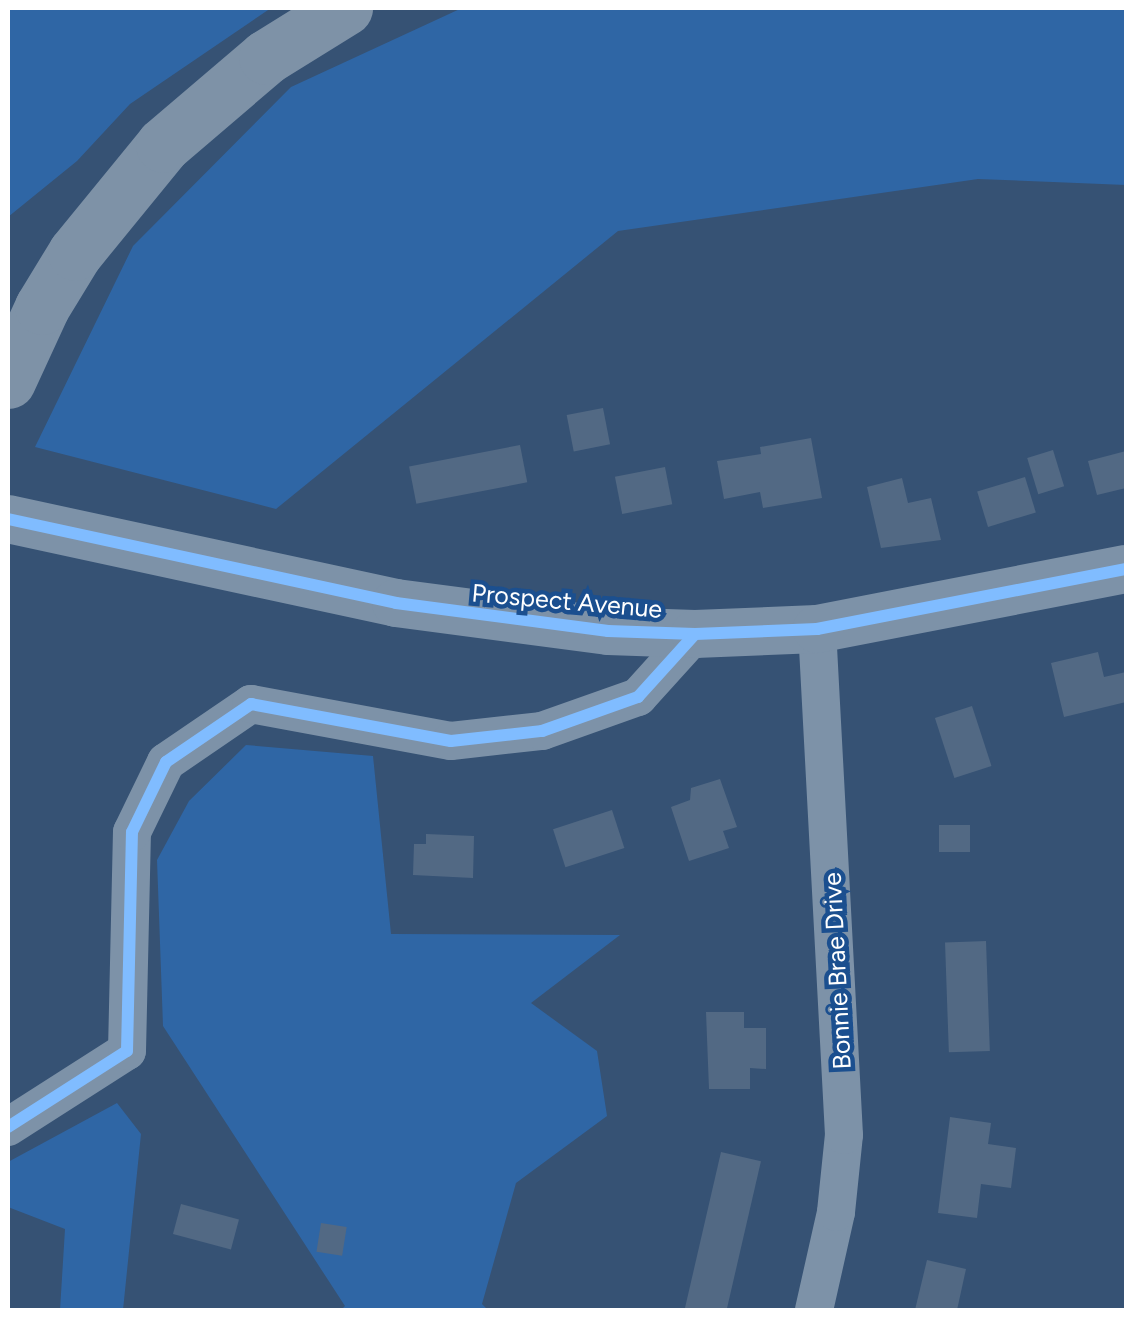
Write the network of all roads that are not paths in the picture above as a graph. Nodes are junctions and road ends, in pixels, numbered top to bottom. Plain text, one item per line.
1 (345, 8) edge
2 (8, 382) edge
3 (8, 519) edge
4 (1126, 569) edge
5 (817, 628) junction
6 (695, 634) junction
7 (8, 1127) edge
8 (814, 1310) edge

1 - 2 highway
3 - 6 street, Prospect Avenue
4 - 5 street, Prospect Avenue
5 - 6 street, Prospect Avenue
5 - 8 street, Bonnie Brae Drive
6 - 7 street

